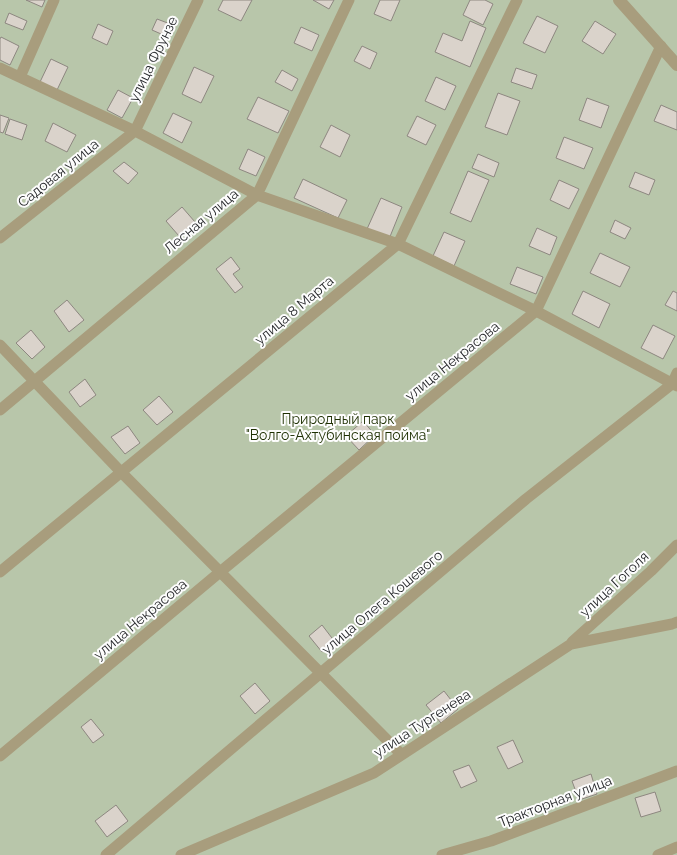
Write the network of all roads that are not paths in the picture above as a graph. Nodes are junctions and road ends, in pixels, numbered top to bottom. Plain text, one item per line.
1 (54, 0) edge
2 (198, 0) edge
3 (349, 0) edge
4 (517, 0) edge
5 (619, 0) edge
6 (661, 46) junction
7 (677, 65) edge
8 (0, 68) edge
9 (20, 77) junction
10 (135, 131) junction
11 (257, 195) junction
12 (0, 238) edge
13 (398, 244) junction
14 (536, 311) junction
15 (0, 345) edge
16 (34, 380) junction
17 (675, 381) edge
18 (0, 410) edge
19 (121, 472) junction
20 (677, 545) edge
21 (0, 572) edge
22 (220, 572) junction
23 (677, 622) edge
24 (571, 644) junction
25 (321, 673) junction
26 (401, 754) junction
27 (0, 756) edge
28 (677, 770) edge
29 (677, 847) edge
30 (106, 855) edge
31 (181, 855) edge
32 (442, 855) edge
33 (658, 855) edge

1 - 9 street
2 - 10 street, улица Фрунзе
3 - 11 street, Лесная улица
4 - 13 street, улица 8 Марта
5 - 6 street
6 - 7 street
6 - 14 street, улица Некрасова
8 - 9 street
9 - 10 street
10 - 11 street
10 - 12 street, Садовая улица
11 - 13 street
11 - 16 street, Лесная улица
13 - 14 street
13 - 19 street, улица 8 Марта
14 - 17 street
14 - 22 street, улица Некрасова
15 - 16 street
16 - 18 street, Лесная улица
16 - 19 street
17 - 25 street, улица Олега Кошевого
19 - 21 street, улица 8 Марта
19 - 22 street
20 - 24 street, улица Гоголя
22 - 25 street
22 - 27 street, улица Некрасова
23 - 24 street, улица Тургенева
24 - 26 street, улица Тургенева
25 - 26 street
25 - 30 street, улица Олега Кошевого
26 - 31 street, улица Тургенева
28 - 32 street, Тракторная улица
29 - 33 street

